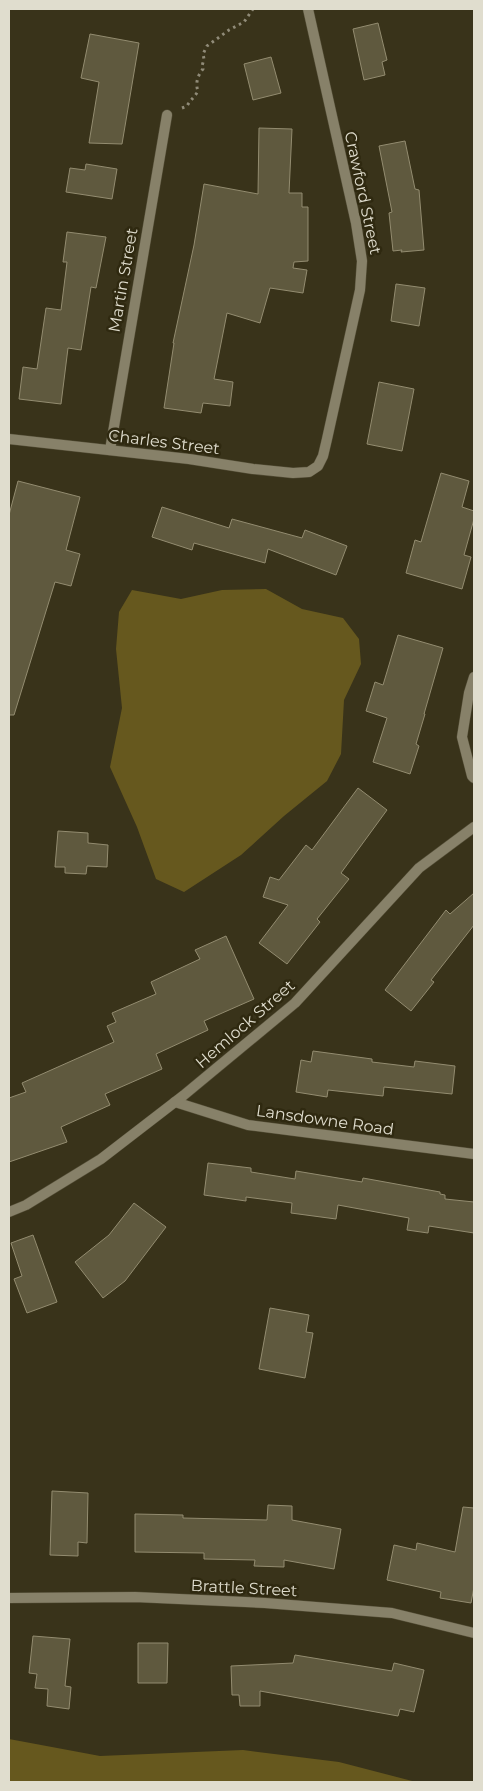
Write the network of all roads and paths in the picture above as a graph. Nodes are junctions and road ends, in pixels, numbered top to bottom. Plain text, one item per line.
1 (252, 9) edge
2 (308, 9) edge
3 (167, 115) joint
4 (9, 439) edge
5 (110, 450) junction
6 (315, 469) joint
7 (474, 677) edge
8 (474, 778) edge
9 (474, 827) edge
10 (175, 1102) junction
11 (474, 1154) edge
12 (9, 1212) edge
13 (9, 1598) edge
14 (474, 1633) edge

1 - 3 path
2 - 6 street, Crawford Street
3 - 5 street, Martin Street
4 - 5 street, Charles Street
5 - 6 street, Charles Street
7 - 8 street
9 - 10 street, Hemlock Street
10 - 11 street, Lansdowne Road
10 - 12 street, Hemlock Street
13 - 14 street, Brattle Street

